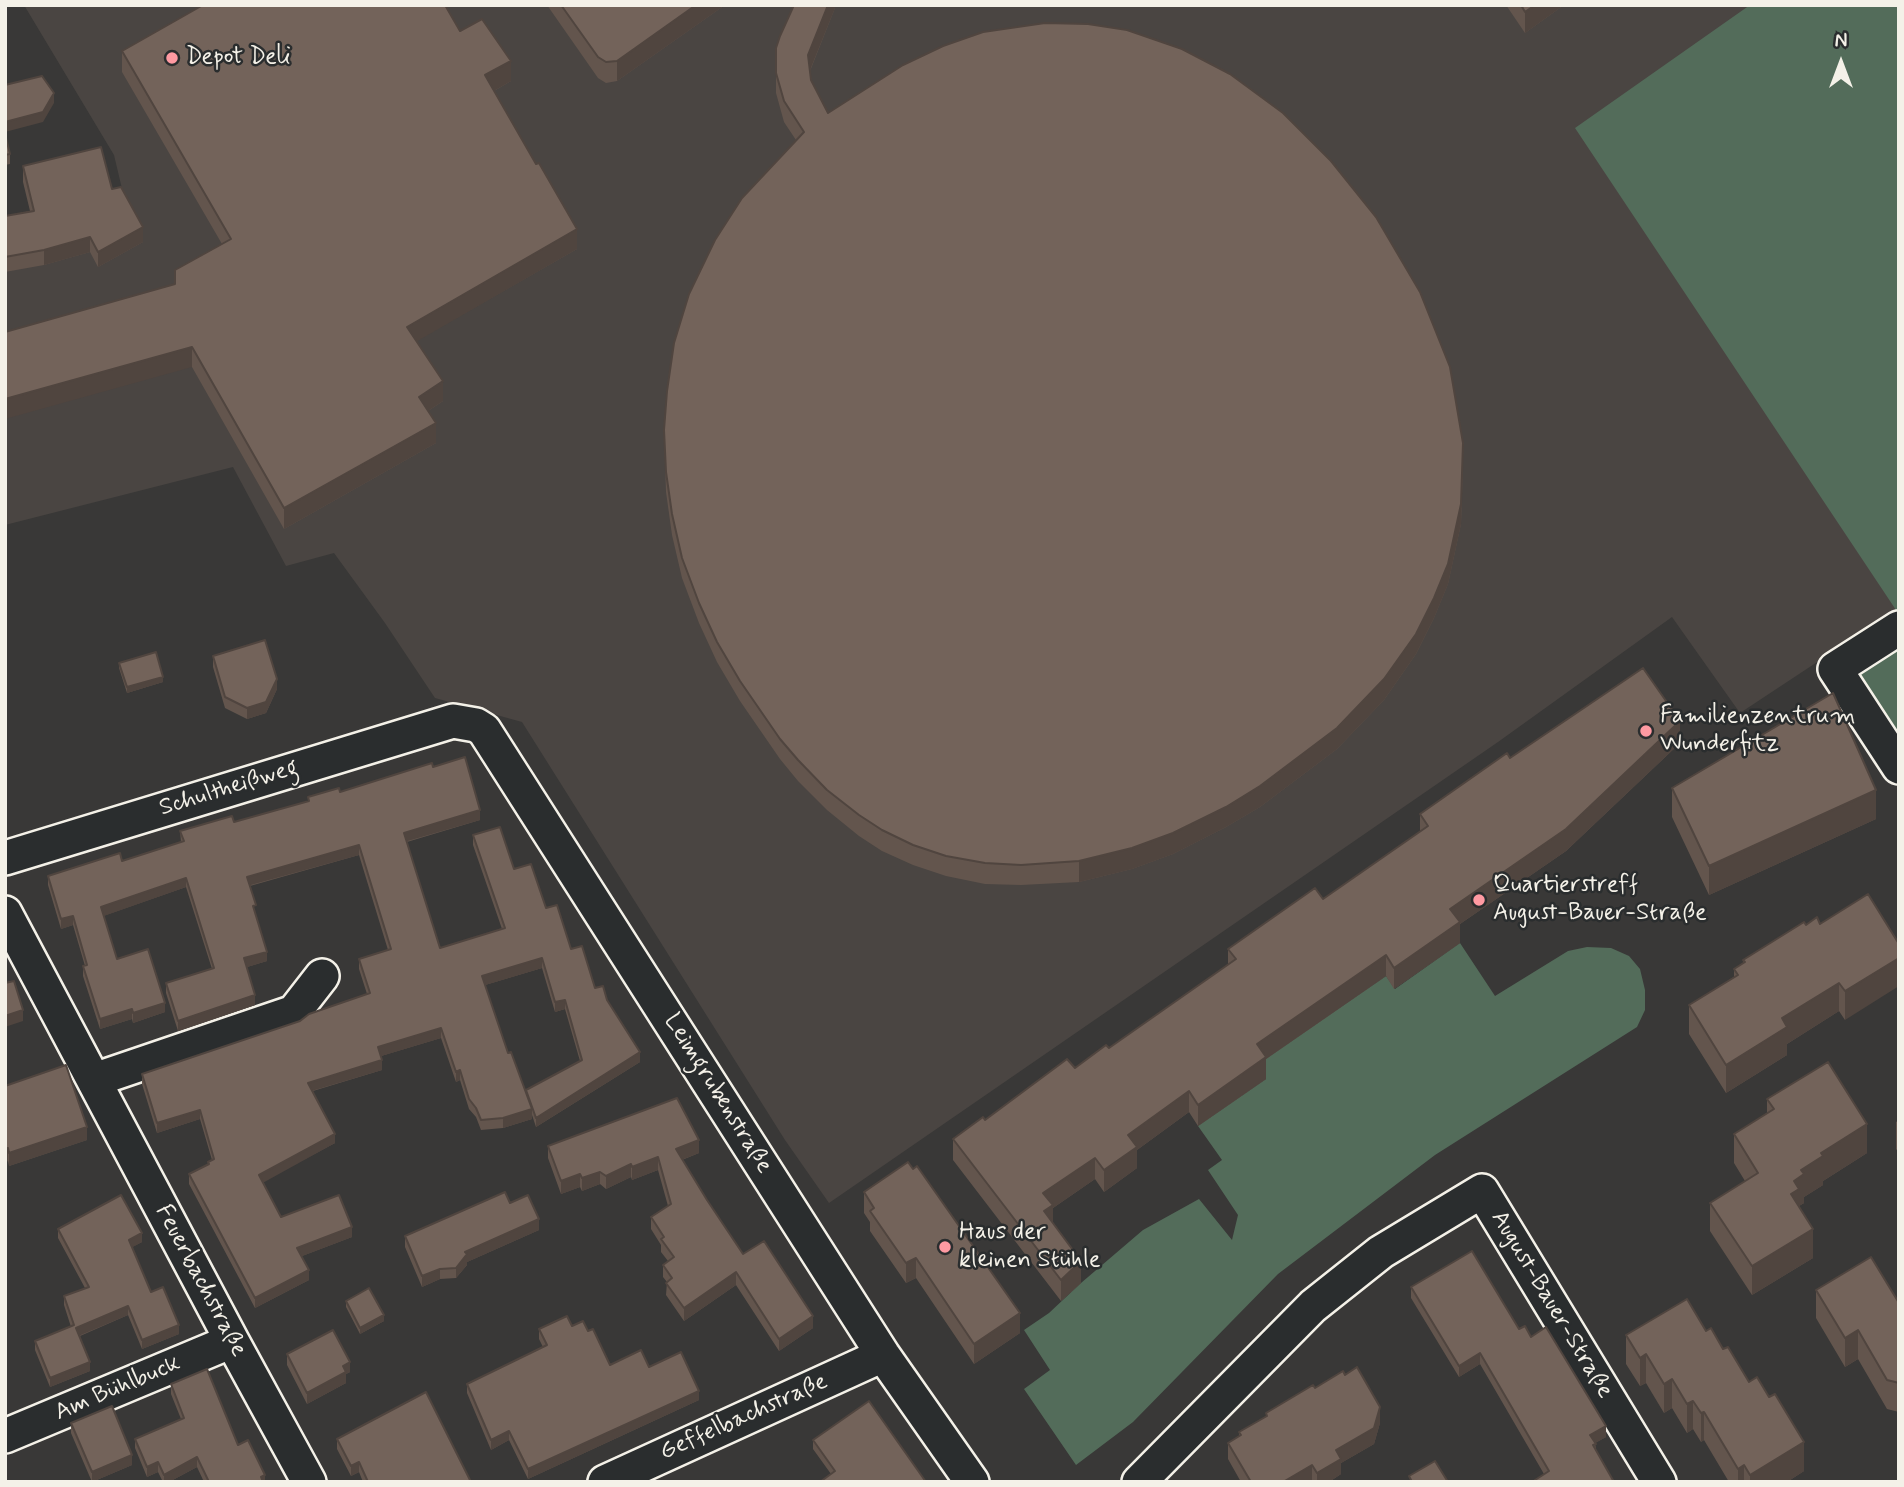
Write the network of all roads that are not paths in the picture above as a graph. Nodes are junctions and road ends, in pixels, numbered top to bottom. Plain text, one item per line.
1 (1899, 628) edge
2 (453, 721) joint
3 (1899, 766) edge
4 (5, 858) edge
5 (5, 913) edge
6 (322, 976) dead end
7 (94, 1080) junction
8 (232, 1341) junction
9 (883, 1355) junction
10 (5, 1436) edge
11 (309, 1482) edge
12 (605, 1482) edge
13 (972, 1482) edge
14 (1139, 1482) edge
15 (1659, 1482) edge

1 - 3 street
2 - 4 street, Schultheißweg
2 - 9 street, Leimgrubenstraße
5 - 7 street, Feuerbachstraße
6 - 7 street
7 - 8 street, Feuerbachstraße
8 - 10 street, Am Bühlbuck
8 - 11 street, Feuerbachstraße
9 - 12 street, Geffelbachstraße
9 - 13 street, Leimgrubenstraße
14 - 15 street, August-Bauer-Straße

